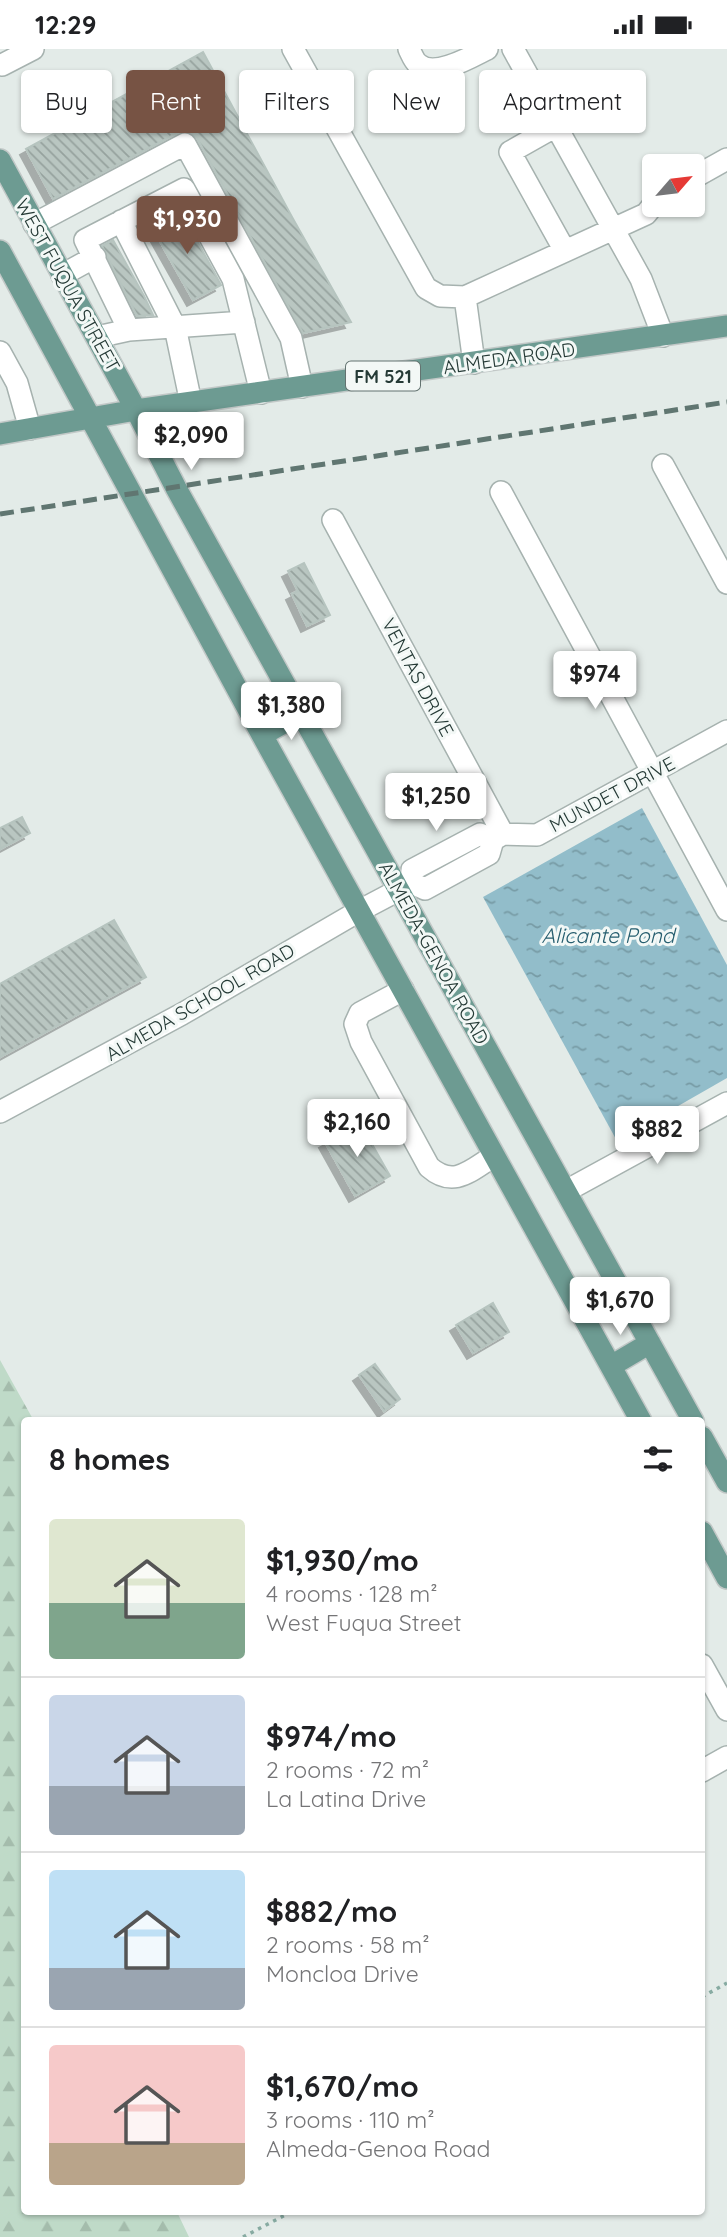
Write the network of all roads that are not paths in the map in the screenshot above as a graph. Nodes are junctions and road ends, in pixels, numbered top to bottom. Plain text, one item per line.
1 (33, 49) edge
2 (293, 49) edge
3 (409, 49) edge
4 (487, 49) edge
5 (513, 49) edge
6 (2, 65) dead end
7 (525, 70) edge
8 (544, 133) edge
9 (560, 133) edge
10 (727, 159) edge
11 (0, 160) edge
12 (705, 171) edge
13 (642, 215) edge
14 (121, 222) junction
15 (34, 224) junction
16 (613, 230) junction
17 (0, 251) edge
18 (565, 251) junction
19 (95, 257) junction
20 (62, 275) junction
21 (465, 297) junction
22 (244, 322) junction
23 (727, 326) edge
24 (175, 327) junction
25 (129, 330) junction
26 (663, 336) junction
27 (97, 337) junction
28 (1, 356) edge
29 (474, 363) junction
30 (302, 387) junction
31 (261, 393) junction
32 (191, 403) junction
33 (136, 410) junction
34 (92, 418) junction
35 (30, 429) junction
36 (0, 434) edge
37 (663, 465) dead end
38 (501, 492) dead end
39 (333, 520) dead end
40 (720, 553) edge
41 (727, 583) edge
42 (301, 713) junction
43 (727, 731) edge
44 (262, 735) junction
45 (653, 773) junction
46 (498, 837) junction
47 (444, 852) junction
48 (455, 872) junction
49 (406, 886) junction
50 (727, 910) edge
51 (359, 911) junction
52 (403, 990) junction
53 (727, 1103) edge
54 (0, 1112) edge
55 (495, 1156) junction
56 (566, 1191) junction
57 (650, 1343) junction
58 (611, 1366) junction
59 (639, 1417) edge
60 (691, 1417) edge
61 (705, 1442) edge
62 (727, 1482) edge
63 (705, 1538) edge
64 (727, 1578) edge
65 (705, 1670) edge
66 (727, 1710) edge
67 (727, 1757) edge
68 (705, 1769) edge

1 - 6 street
2 - 21 street
3 - 4 street
5 - 7 street
8 - 18 street
9 - 16 street
10 - 12 street
11 - 15 main road, WEST FUQUA STREET
13 - 16 street
14 - 19 street
14 - 22 street
14 - 24 street
15 - 20 main road, WEST FUQUA STREET
15 - 30 street
16 - 18 street
16 - 26 street
17 - 34 main road
18 - 21 street
19 - 20 street
19 - 25 street
20 - 27 main road, WEST FUQUA STREET
21 - 29 street
22 - 24 street
22 - 31 street
23 - 26 main road, ALMEDA ROAD / FM 521
24 - 25 street
24 - 32 street
25 - 27 street
26 - 29 main road, ALMEDA ROAD / FM 521
27 - 33 main road, WEST FUQUA STREET
28 - 35 street
29 - 30 main road, ALMEDA ROAD / FM 521
30 - 31 main road, ALMEDA ROAD / FM 521
31 - 32 main road, ALMEDA ROAD / FM 521
32 - 33 main road, ALMEDA ROAD / FM 521
33 - 34 main road, ALMEDA ROAD / FM 521
33 - 42 main road, ALMEDA-GENOA ROAD
34 - 35 main road, ALMEDA ROAD / FM 521
34 - 44 main road
35 - 36 main road, ALMEDA ROAD / FM 521
37 - 40 street
38 - 45 street
39 - 46 street, VENTAS DRIVE
40 - 41 street
42 - 44 main road
42 - 49 main road, ALMEDA-GENOA ROAD
43 - 45 street, MUNDET DRIVE
44 - 51 main road
45 - 46 street, MUNDET DRIVE
45 - 50 street
46 - 47 street, MUNDET DRIVE
46 - 48 street
47 - 48 street
47 - 49 street, MUNDET DRIVE
48 - 49 street
49 - 51 street, ALMEDA SCHOOL ROAD
49 - 56 main road, ALMEDA-GENOA ROAD
51 - 52 main road
51 - 54 street, ALMEDA SCHOOL ROAD
52 - 55 main road
52 - 55 street
53 - 56 street
55 - 58 main road
56 - 57 main road, ALMEDA-GENOA ROAD
57 - 58 main road
57 - 60 main road, ALMEDA-GENOA ROAD
58 - 59 main road
61 - 62 main road
63 - 64 main road
65 - 66 street
67 - 68 street

